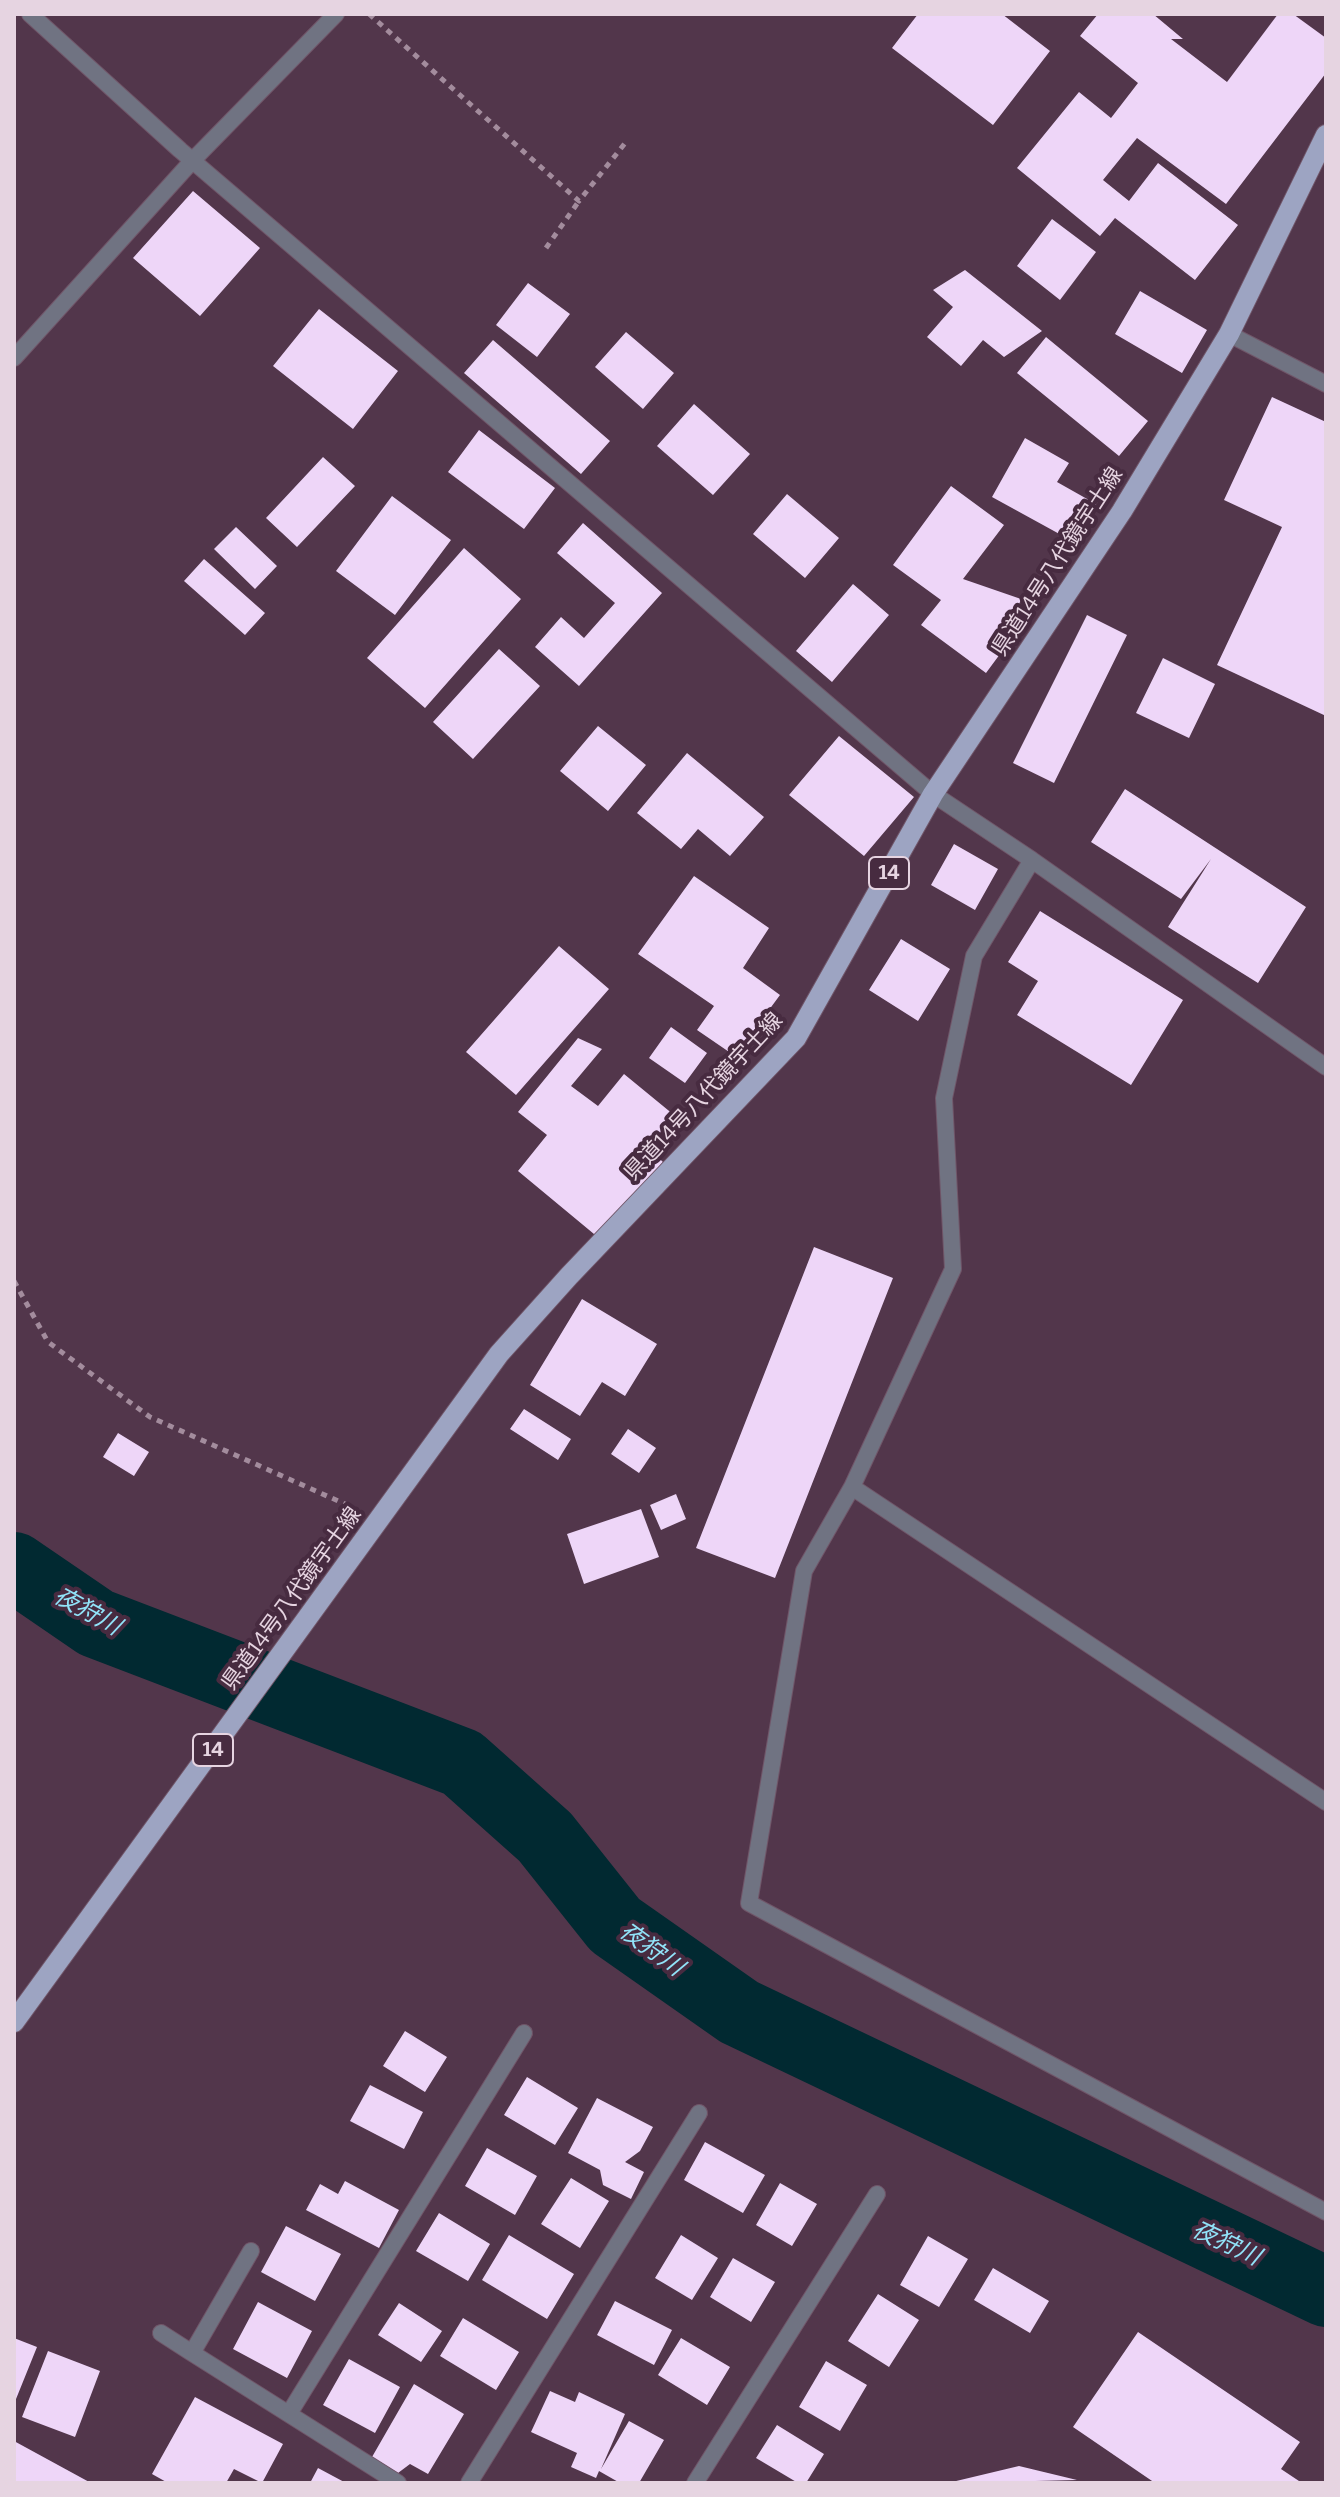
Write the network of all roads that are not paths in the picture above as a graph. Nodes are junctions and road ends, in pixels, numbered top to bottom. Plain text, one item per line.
1 (30, 14) edge
2 (336, 14) edge
3 (1326, 135) edge
4 (193, 160) junction
5 (1229, 334) junction
6 (14, 358) edge
7 (1326, 384) edge
8 (933, 794) junction
9 (1032, 860) junction
10 (1326, 1067) edge
11 (852, 1487) junction
12 (1325, 1798) edge
13 (14, 2022) edge
14 (524, 2033) dead end
15 (699, 2113) dead end
16 (877, 2194) dead end
17 (1326, 2212) edge
18 (251, 2251) dead end
19 (161, 2333) dead end
20 (192, 2353) junction
21 (290, 2412) junction
22 (398, 2483) edge
23 (469, 2483) edge
24 (695, 2483) edge

1 - 4 street
2 - 4 street
3 - 5 main road, 県道14号八代鏡宇土線 / 14
4 - 6 street
4 - 8 street
5 - 7 street
5 - 8 main road, 県道14号八代鏡宇土線 / 14
8 - 9 street
8 - 13 main road, 県道14号八代鏡宇土線 / 14
9 - 10 street
9 - 11 street
11 - 12 street
11 - 17 street
14 - 21 street
15 - 23 street
16 - 24 street
18 - 20 street
19 - 20 street
20 - 21 street
21 - 22 street

